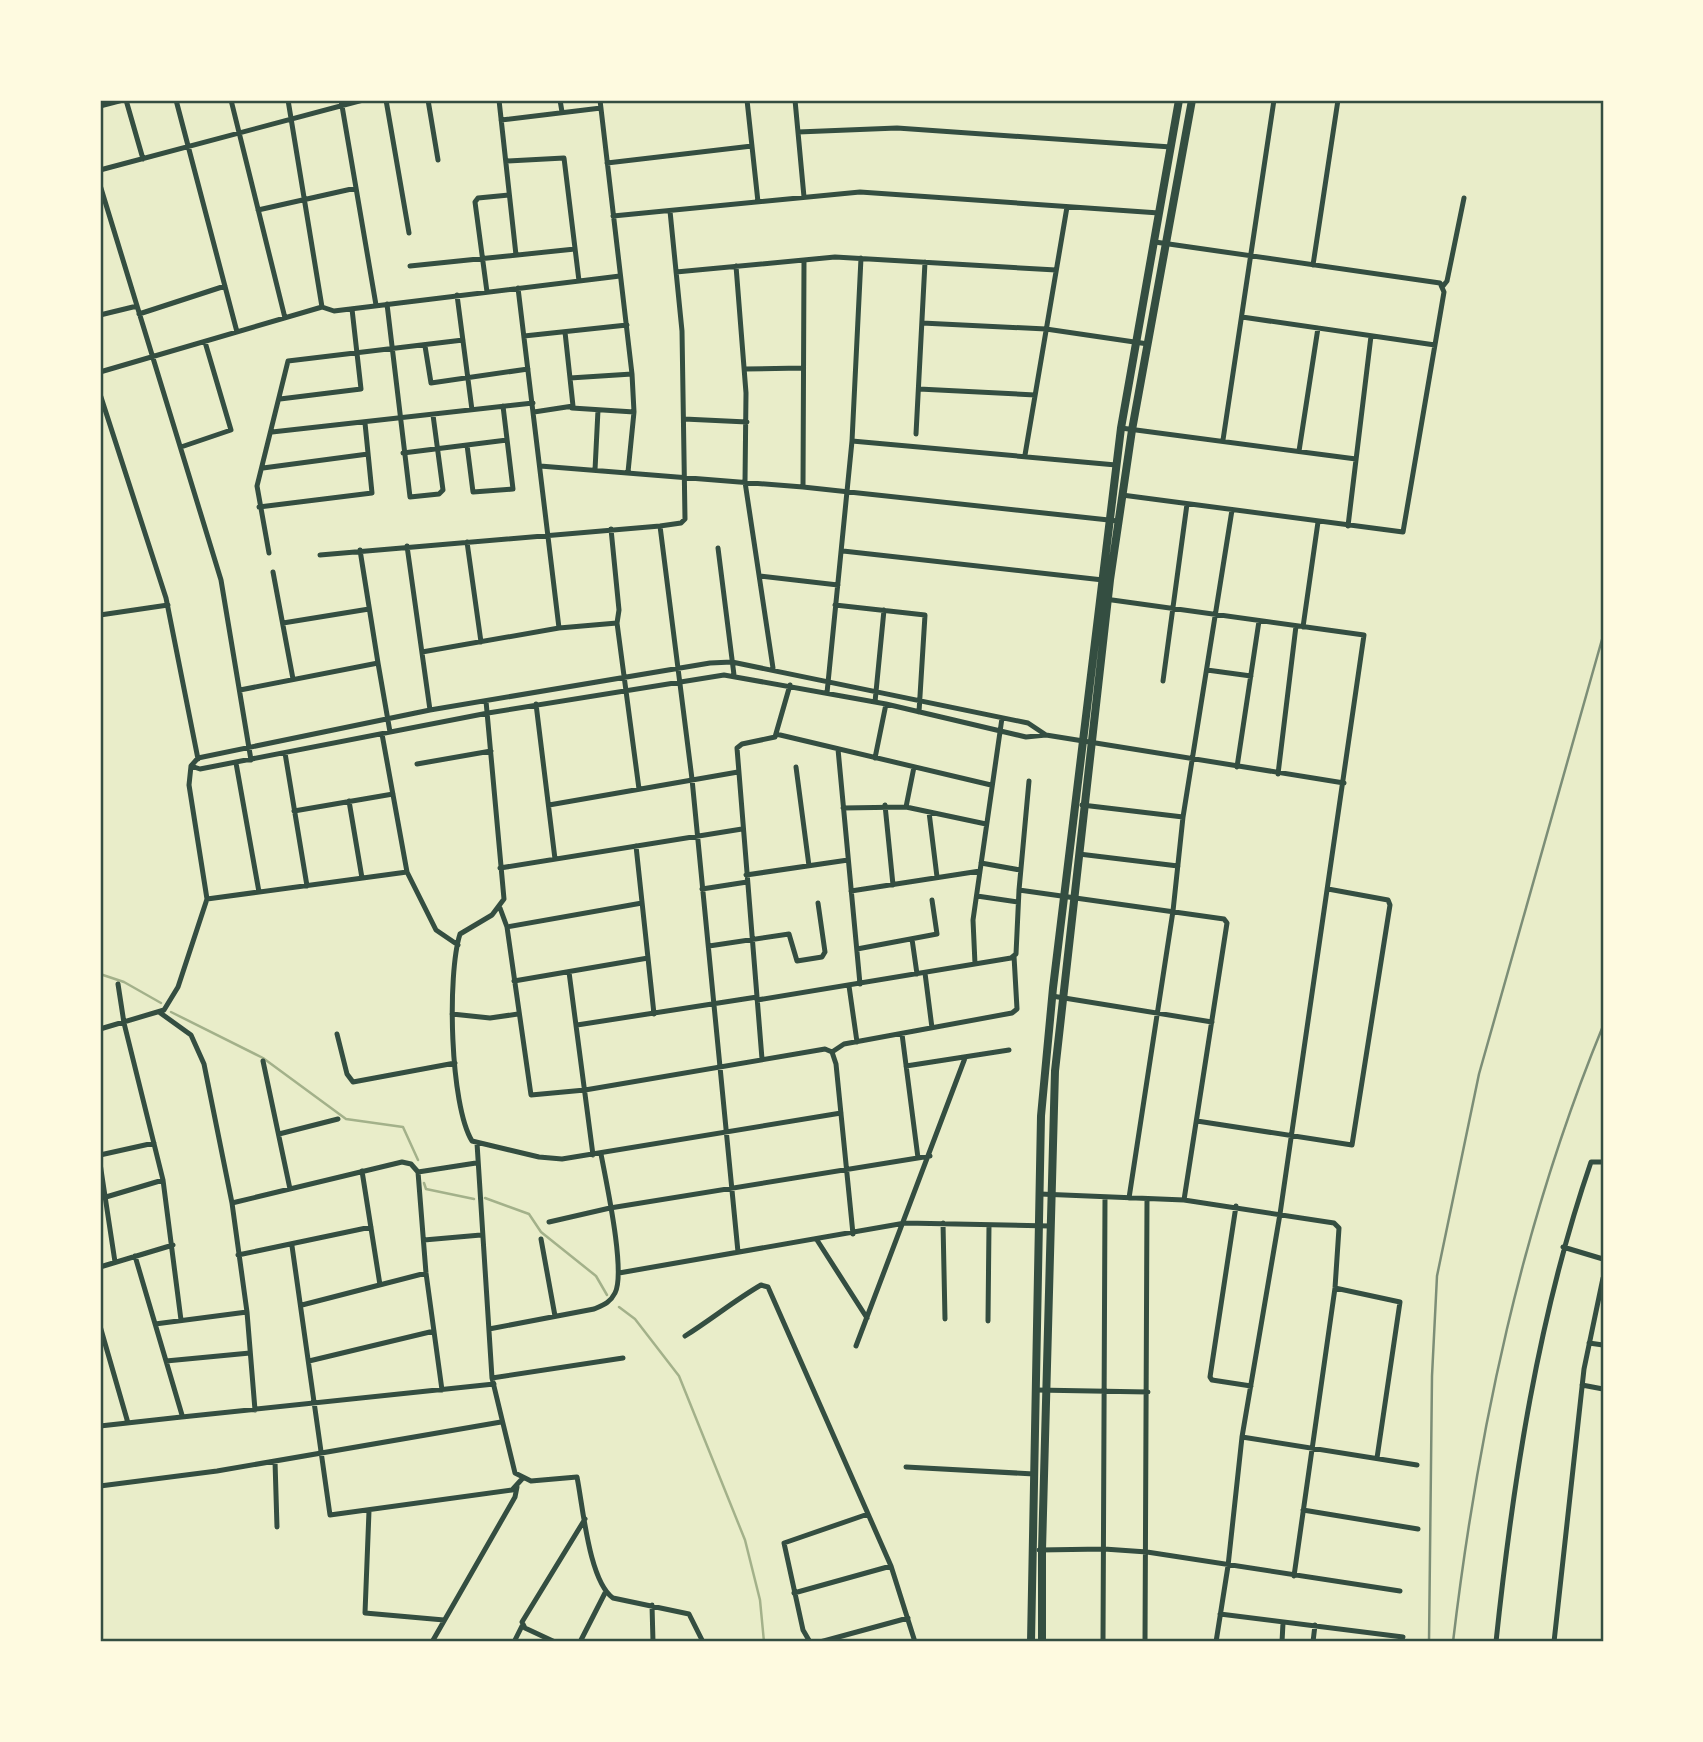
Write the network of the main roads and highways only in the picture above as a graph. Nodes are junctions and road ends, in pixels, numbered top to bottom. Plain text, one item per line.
1 (1180, 100) edge
2 (1192, 100) edge
3 (1103, 599) junction
4 (1069, 899) junction
5 (1037, 1550) junction
6 (1031, 1642) edge
7 (1042, 1642) edge

1 - 3 main road
2 - 3 main road
3 - 4 main road
3 - 4 main road
4 - 5 main road
4 - 5 main road
5 - 6 main road
5 - 7 main road

